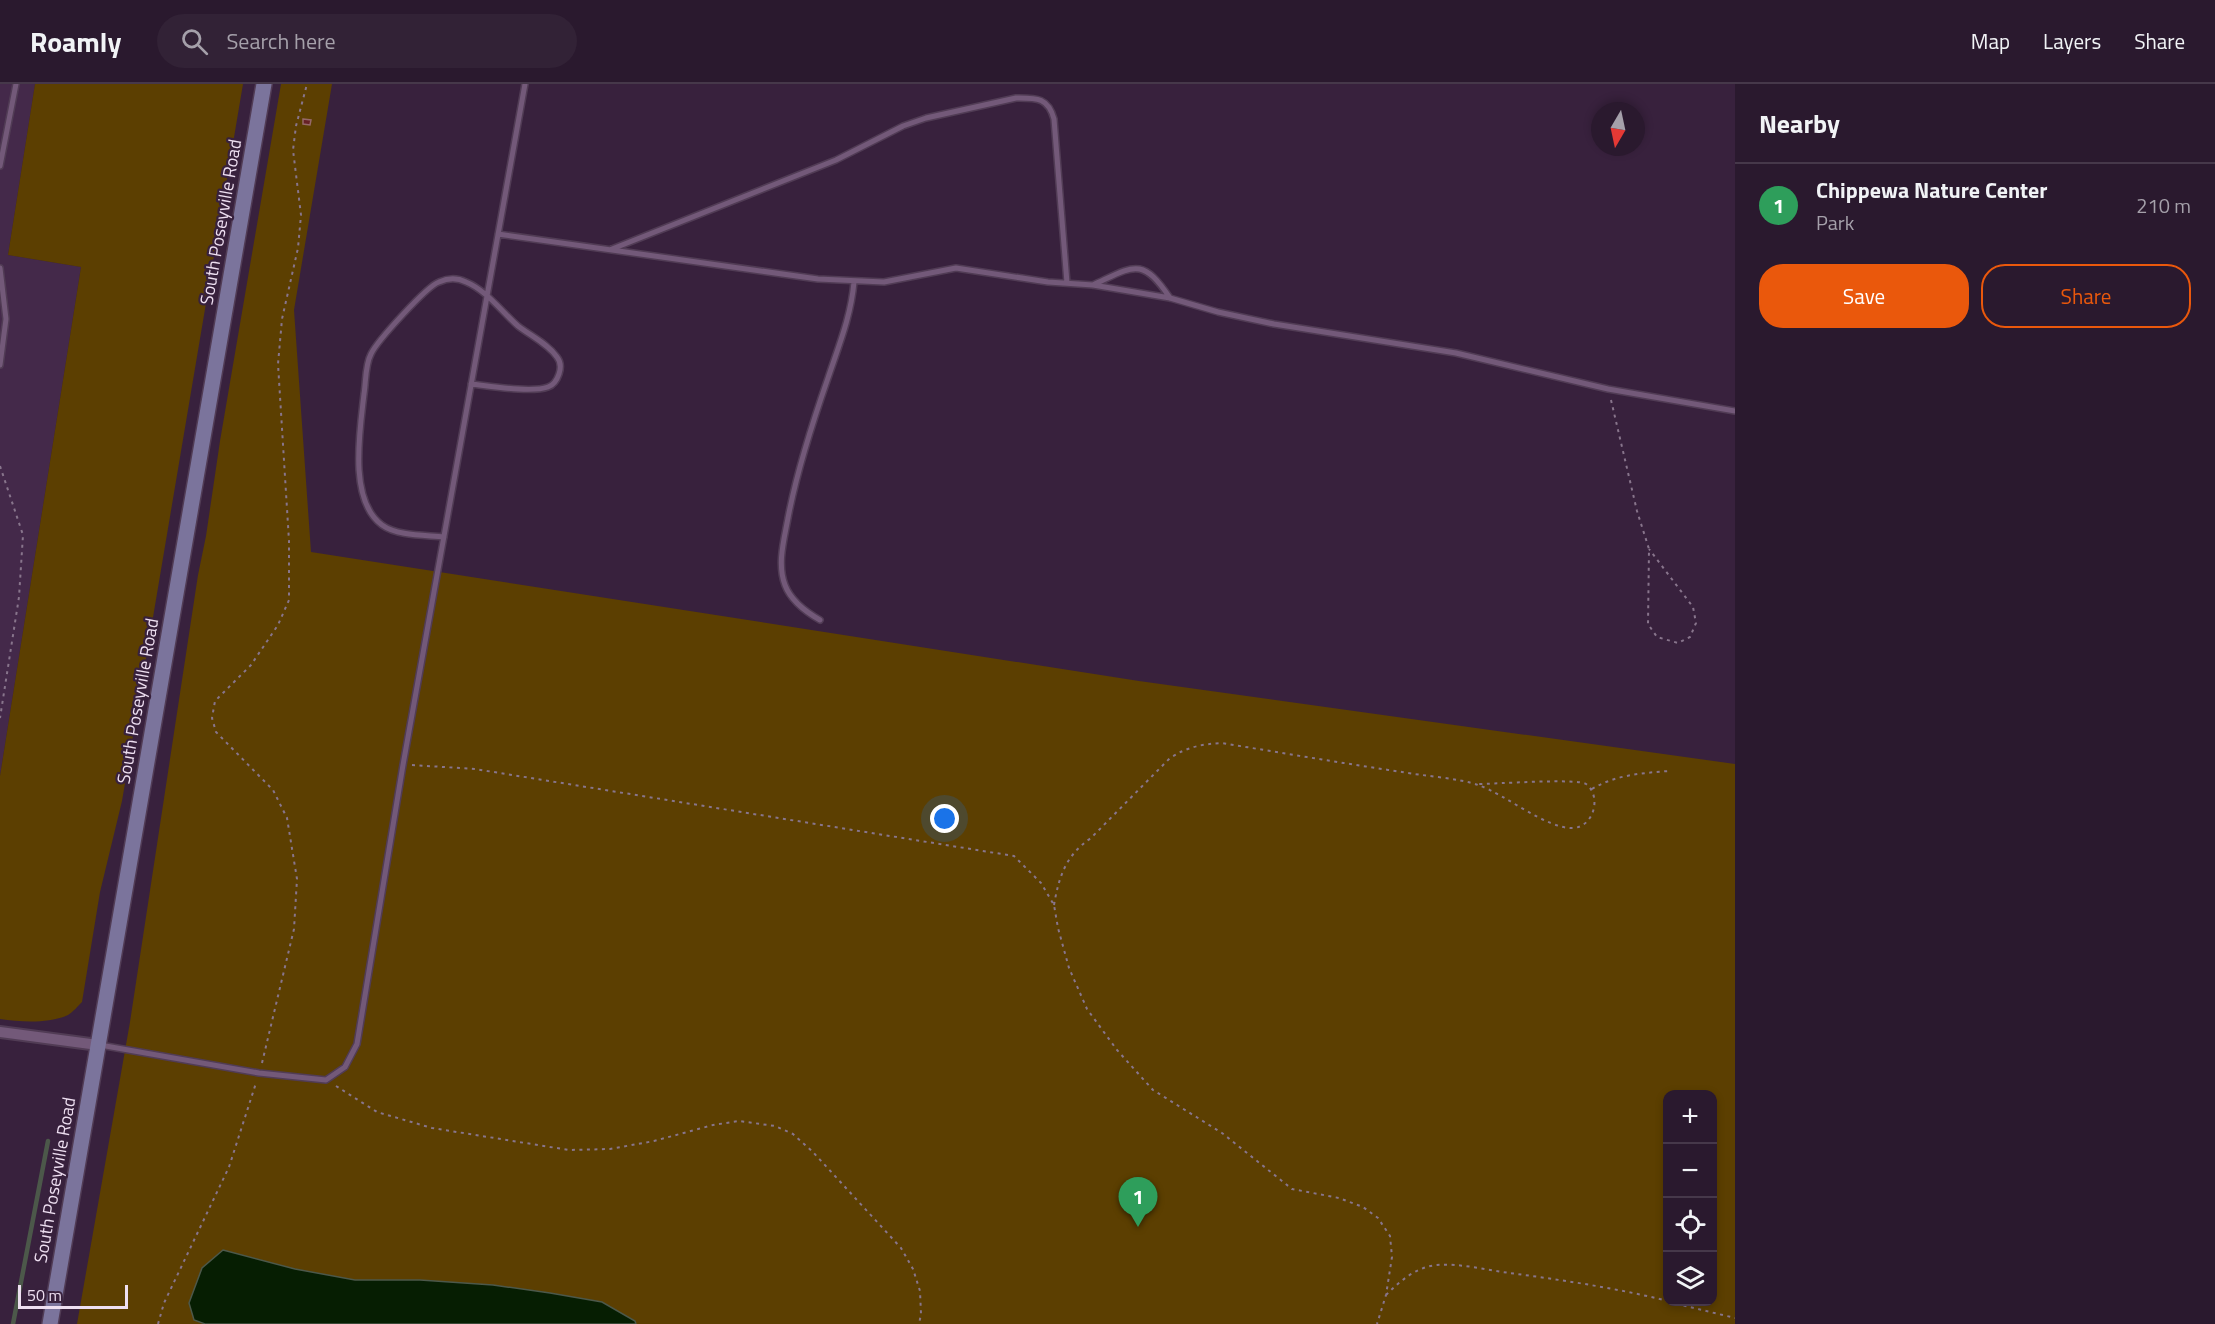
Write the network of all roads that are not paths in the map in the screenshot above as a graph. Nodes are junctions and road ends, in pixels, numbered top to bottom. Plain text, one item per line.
1 (16, 84) edge
2 (264, 84) edge
3 (525, 84) edge
4 (0, 166) edge
5 (498, 234) junction
6 (610, 250) junction
7 (0, 268) edge
8 (854, 282) junction
9 (1067, 283) junction
10 (1093, 285) junction
11 (486, 296) junction
12 (1170, 298) junction
13 (0, 365) edge
14 (471, 384) junction
15 (1735, 411) edge
16 (444, 537) junction
17 (820, 620) dead end
18 (0, 1032) edge
19 (98, 1045) junction
20 (50, 1324) edge

1 - 4 lane
2 - 19 main road, South Poseyville Road
3 - 5 lane
5 - 6 lane
5 - 11 lane
6 - 8 lane
6 - 9 lane
7 - 13 lane
8 - 9 lane
8 - 17 lane
9 - 10 lane
10 - 12 lane
10 - 12 lane
11 - 14 lane
11 - 14 lane
11 - 16 lane
12 - 15 lane
14 - 16 lane
16 - 19 lane
18 - 19 street
19 - 20 main road, South Poseyville Road

